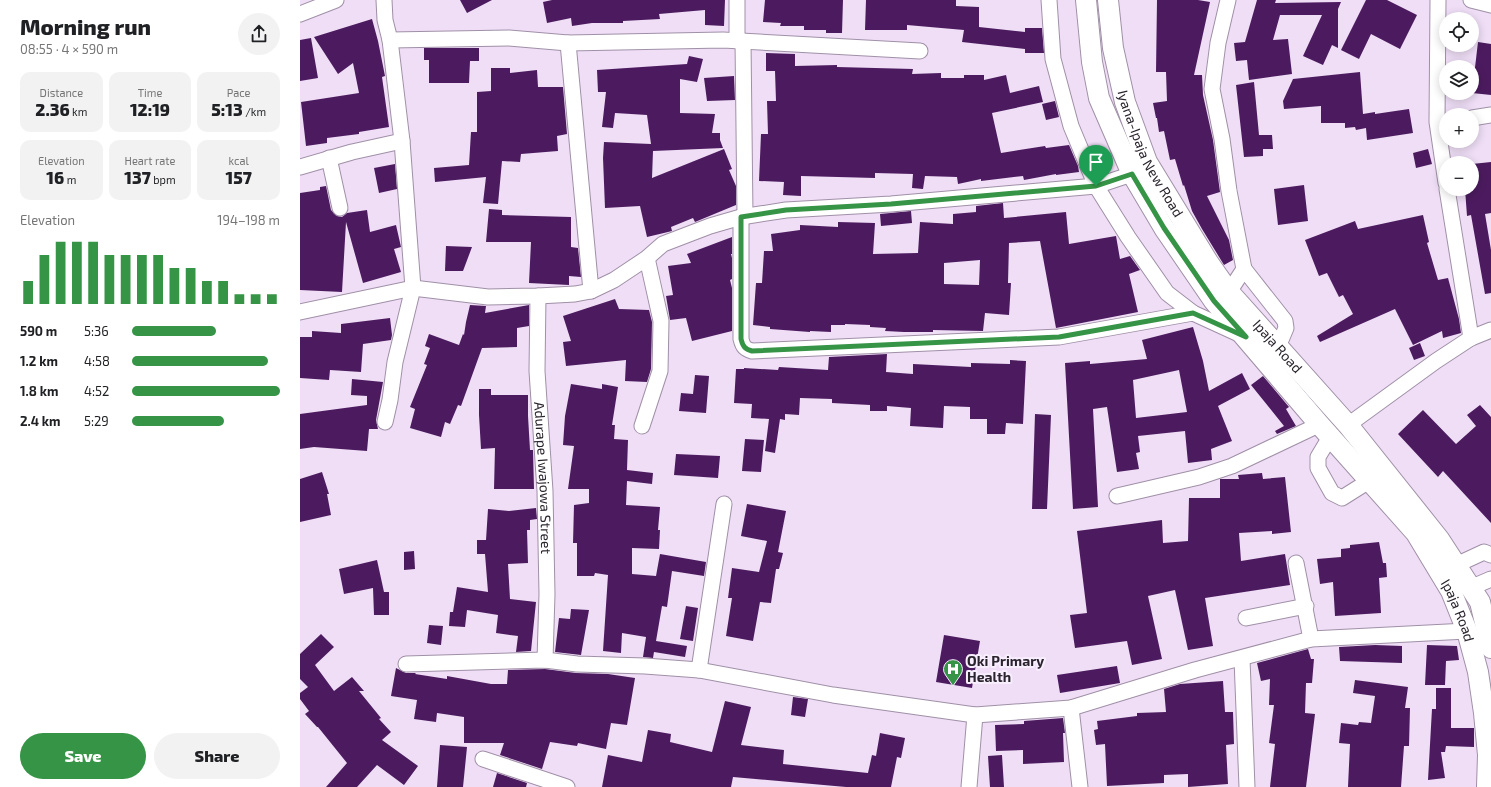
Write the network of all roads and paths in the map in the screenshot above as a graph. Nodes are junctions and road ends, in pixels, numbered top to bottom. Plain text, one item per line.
1 (336, 0) edge
2 (384, 0) edge
3 (737, 0) edge
4 (1049, 0) edge
5 (1086, 0) edge
6 (1108, 0) edge
7 (1228, 0) edge
8 (1438, 0) edge
9 (1471, 0) edge
10 (1491, 5) edge
11 (300, 14) edge
12 (390, 40) junction
13 (740, 41) junction
14 (568, 43) junction
15 (920, 51) dead end
16 (1442, 108) edge
17 (1491, 115) edge
18 (1479, 117) edge
19 (402, 141) junction
20 (329, 158) junction
21 (300, 167) edge
22 (1132, 174) junction
23 (1096, 186) junction
24 (1448, 196) edge
25 (340, 208) dead end
26 (743, 217) junction
27 (646, 258) junction
28 (1244, 269) junction
29 (413, 288) junction
30 (591, 291) junction
31 (538, 296) junction
32 (1222, 297) junction
33 (300, 312) edge
34 (1193, 313) junction
35 (1491, 330) edge
36 (1246, 337) junction
37 (1471, 338) junction
38 (1278, 348) junction
39 (385, 422) dead end
40 (1348, 425) junction
41 (642, 426) dead end
42 (1324, 431) junction
43 (1369, 481) junction
44 (1117, 496) dead end
45 (724, 504) dead end
46 (1491, 555) edge
47 (1296, 563) dead end
48 (1456, 565) junction
49 (1491, 579) edge
50 (1480, 601) edge
51 (1306, 606) junction
52 (1246, 618) dead end
53 (1467, 631) junction
54 (1311, 639) junction
55 (1491, 648) edge
56 (1242, 659) junction
57 (544, 660) junction
58 (406, 664) dead end
59 (699, 670) junction
60 (1071, 708) junction
61 (975, 715) junction
62 (483, 759) dead end
63 (567, 787) edge
64 (969, 787) edge
65 (1080, 787) edge
66 (1247, 787) edge
67 (1487, 787) edge

1 - 11 street
2 - 12 street
3 - 13 street
4 - 23 street
5 - 22 main road, Iyana-Ipaja New Road
6 - 32 main road, Iyana-Ipaja New Road
7 - 28 street
8 - 16 street
9 - 10 street
12 - 14 street
12 - 19 street
13 - 14 street
13 - 15 street
13 - 26 street
14 - 30 street
17 - 18 street
19 - 20 street
19 - 29 street
20 - 21 street
20 - 25 street
22 - 23 street
22 - 32 main road, Iyana-Ipaja New Road
23 - 26 street
23 - 34 street
24 - 37 street
26 - 27 street
26 - 34 street
27 - 30 street
27 - 41 street
28 - 32 street
28 - 38 street
29 - 31 street
29 - 33 street
29 - 39 street
30 - 31 street
31 - 57 street, Adurape Iwajowa Street
32 - 36 main road, Ipaja Road
32 - 38 main road, Ipaja Road
34 - 36 street
35 - 37 street
36 - 42 main road, Ipaja Road
37 - 40 street
38 - 40 main road, Ipaja Road
40 - 48 main road, Ipaja Road
42 - 43 main road, Ipaja Road
42 - 43 street
42 - 44 street
43 - 53 main road, Ipaja Road
45 - 59 street
46 - 48 street
47 - 51 street
48 - 50 main road, Ipaja Road
49 - 50 street
50 - 55 main road, Ipaja Road
51 - 52 street
51 - 54 street
53 - 54 street
53 - 67 main road, Ipaja Road
54 - 56 street
56 - 60 street
56 - 66 street
57 - 58 street
57 - 59 street
59 - 61 street
60 - 61 street
60 - 65 street
61 - 64 street
62 - 63 street

